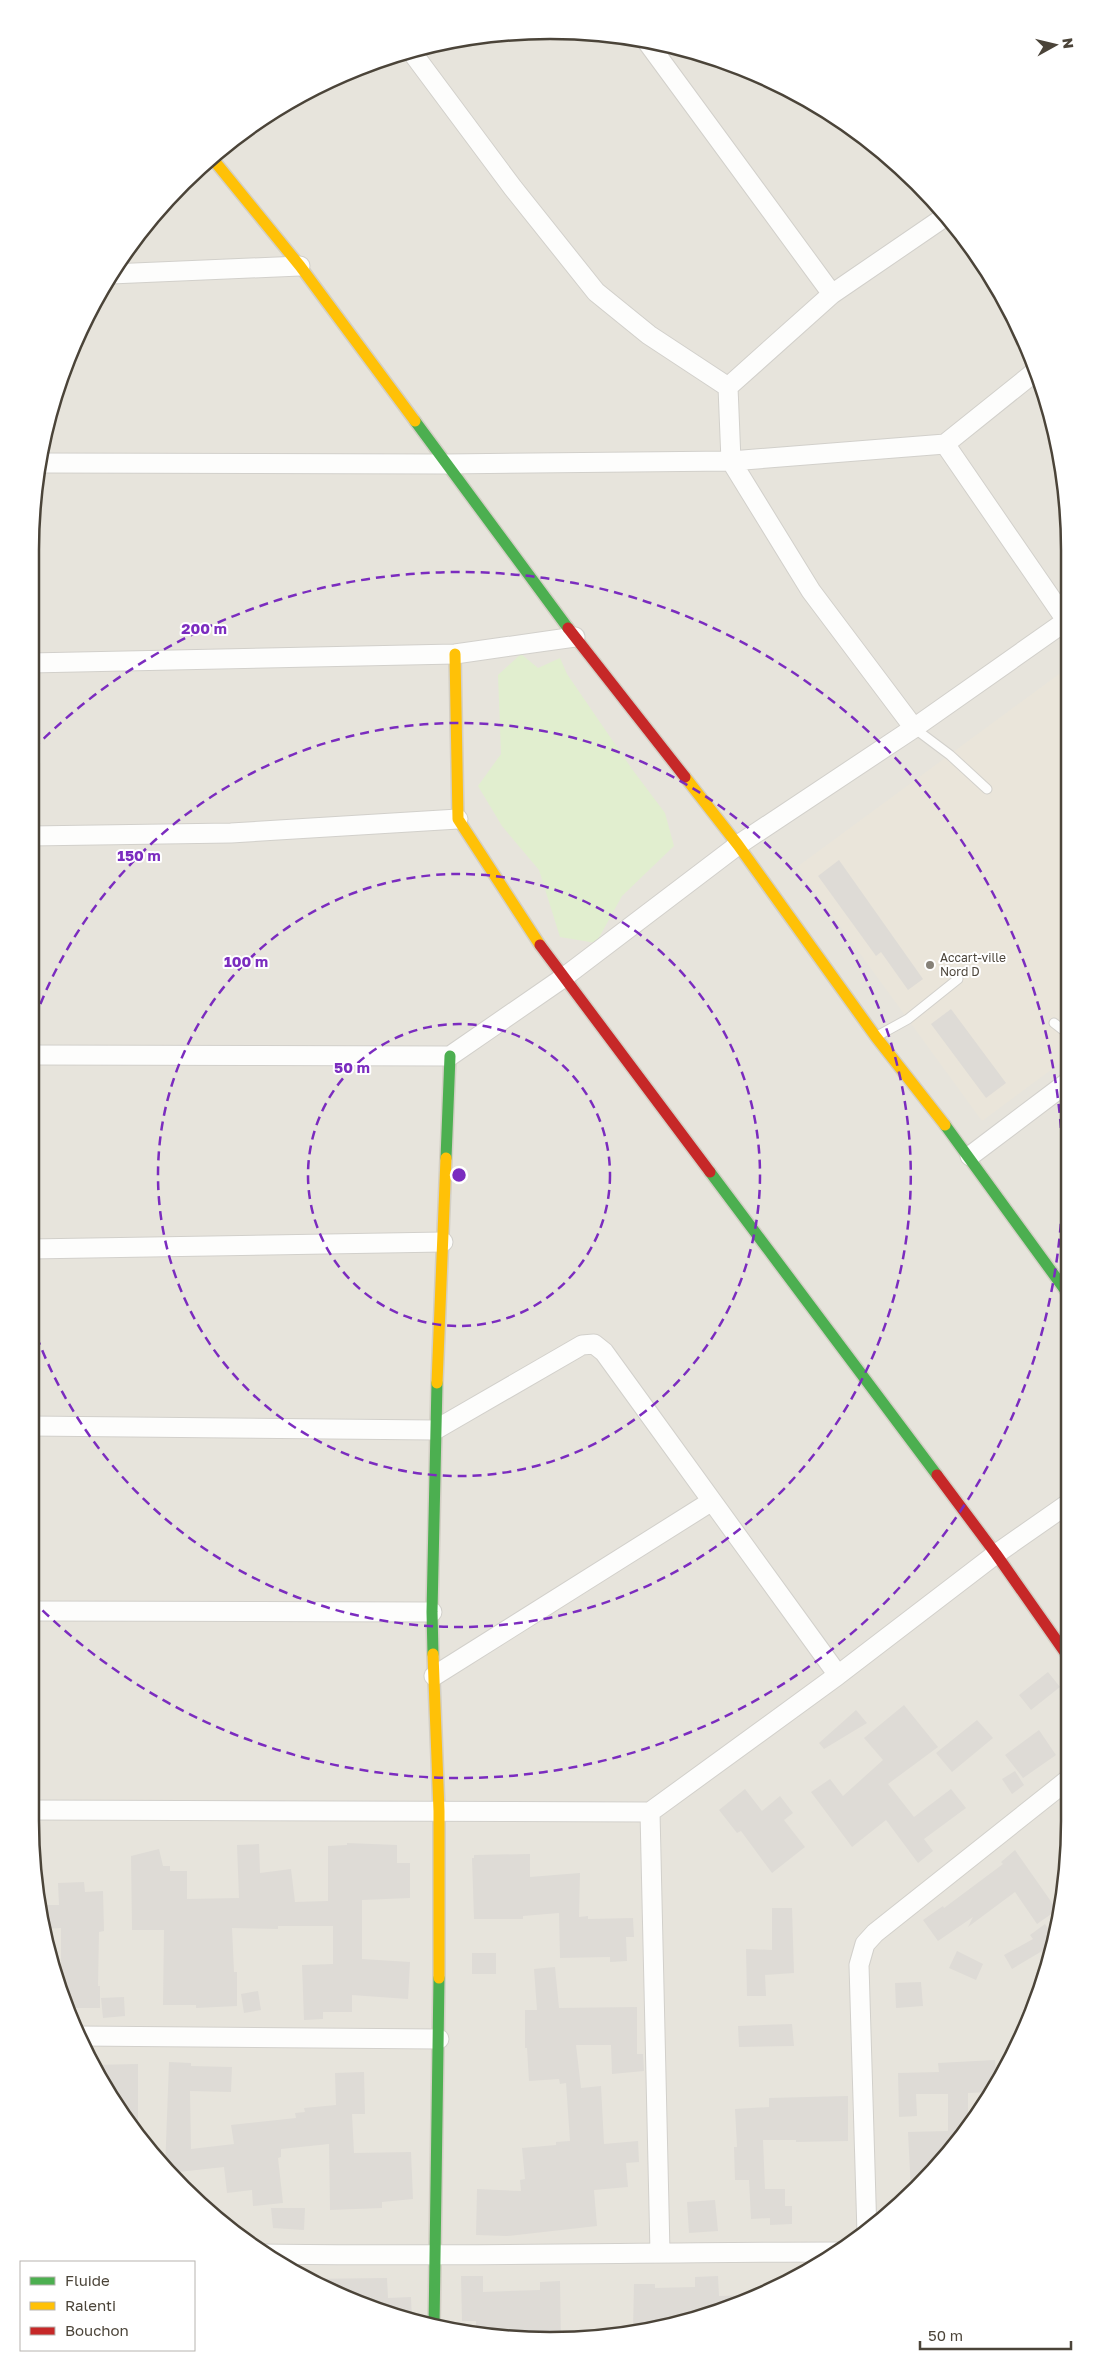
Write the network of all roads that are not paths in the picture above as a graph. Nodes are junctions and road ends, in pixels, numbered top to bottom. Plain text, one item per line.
1 (653, 50) edge
2 (415, 57) edge
3 (216, 163) edge
4 (940, 220) edge
5 (300, 266) junction
6 (120, 274) edge
7 (832, 294) junction
8 (1030, 376) edge
9 (728, 387) junction
10 (945, 444) junction
11 (731, 461) junction
12 (47, 463) edge
13 (445, 464) junction
14 (1061, 614) edge
15 (1061, 625) edge
16 (575, 637) junction
17 (455, 654) junction
18 (39, 663) edge
19 (914, 728) junction
20 (987, 789) dead end
21 (458, 819) junction
22 (39, 836) edge
23 (738, 845) junction
24 (563, 978) junction
25 (958, 980) dead end
26 (1054, 1023) dead end
27 (1061, 1029) edge
28 (876, 1037) junction
29 (39, 1055) edge
30 (450, 1056) junction
31 (1061, 1087) edge
32 (970, 1156) junction
33 (443, 1242) junction
34 (39, 1249) edge
35 (1061, 1284) edge
36 (39, 1426) edge
37 (435, 1430) junction
38 (712, 1501) junction
39 (1061, 1509) edge
40 (996, 1554) junction
41 (39, 1611) edge
42 (432, 1612) junction
43 (1061, 1645) edge
44 (838, 1675) junction
45 (434, 1676) junction
46 (1061, 1785) edge
47 (39, 1810) edge
48 (439, 1811) junction
49 (650, 1812) junction
50 (86, 2036) edge
51 (439, 2039) junction
52 (866, 2223) edge
53 (660, 2252) junction
54 (825, 2252) edge
55 (279, 2254) edge
56 (436, 2256) junction
57 (434, 2319) edge

1 - 7 street
2 - 9 street
3 - 5 street
4 - 7 street
5 - 6 street
5 - 13 street
7 - 9 street
8 - 10 street
9 - 11 street
10 - 11 street
10 - 14 street
11 - 13 street
11 - 19 street
12 - 13 street
13 - 16 street
15 - 19 street
16 - 17 street
16 - 23 street
17 - 18 street
17 - 21 street
19 - 20 lane
19 - 23 street
21 - 22 street
21 - 24 street
23 - 24 street
23 - 28 street
24 - 30 street
24 - 40 street
25 - 28 lane
26 - 27 lane
28 - 32 street
29 - 30 street
30 - 33 street
31 - 32 street
32 - 35 street
33 - 34 street
33 - 37 street
36 - 37 street
37 - 38 street
37 - 42 street
38 - 44 street
38 - 45 street
39 - 40 street
40 - 43 street
40 - 44 street
41 - 42 street
42 - 45 street
44 - 49 street
45 - 48 street
46 - 52 street
47 - 48 street
48 - 49 street
48 - 51 street
49 - 53 street
50 - 51 street
51 - 56 street
53 - 54 street
53 - 56 street
55 - 56 street
56 - 57 street

